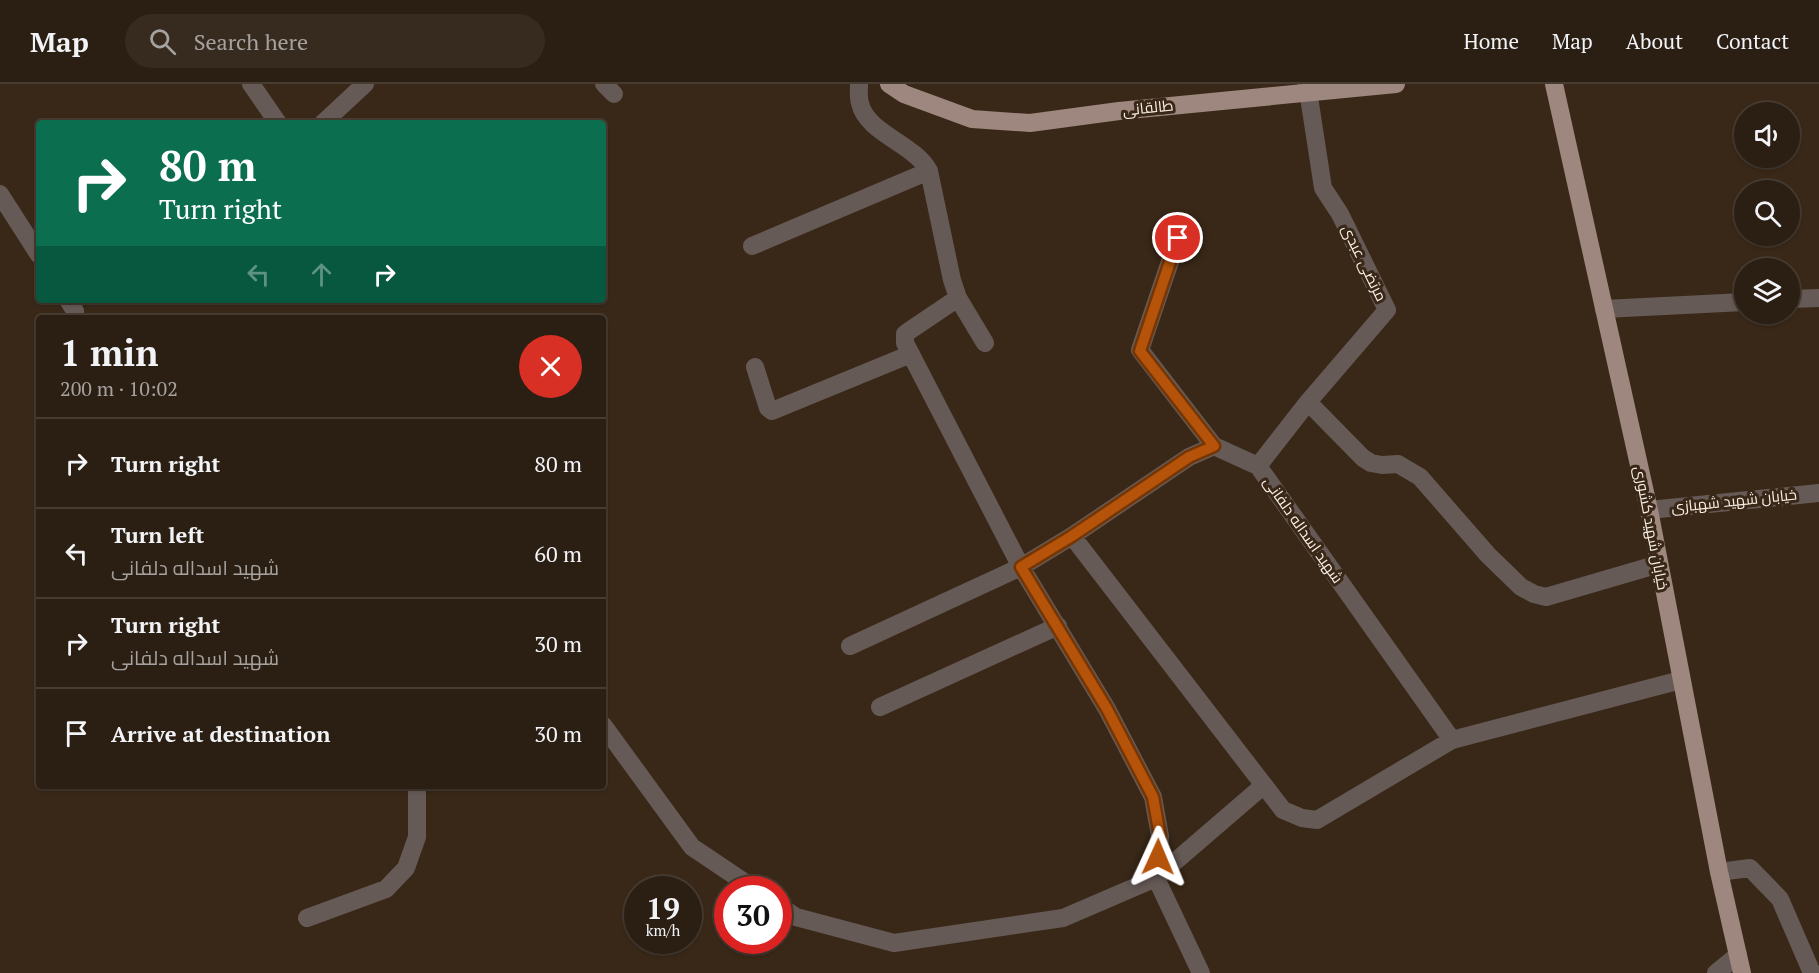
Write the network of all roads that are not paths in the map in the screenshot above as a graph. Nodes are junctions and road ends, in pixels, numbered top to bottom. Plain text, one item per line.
1 (252, 84) edge
2 (364, 84) edge
3 (859, 84) edge
4 (1396, 84) edge
5 (1554, 84) edge
6 (1308, 88) edge
7 (896, 89) edge
8 (1265, 90) edge
9 (276, 120) edge
10 (326, 120) edge
11 (930, 171) junction
12 (0, 194) edge
13 (1178, 238) dead end
14 (752, 246) dead end
15 (36, 250) edge
16 (958, 298) junction
17 (1819, 298) edge
18 (1800, 299) edge
19 (1734, 302) edge
20 (1604, 309) junction
21 (985, 343) dead end
22 (911, 354) junction
23 (755, 367) dead end
24 (1308, 402) junction
25 (1214, 446) junction
26 (1258, 466) junction
27 (1819, 493) edge
28 (1648, 510) junction
29 (1072, 536) junction
30 (1659, 564) junction
31 (1021, 567) junction
32 (1058, 626) junction
33 (850, 646) dead end
34 (1681, 680) junction
35 (880, 707) dead end
36 (606, 728) edge
37 (1452, 740) junction
38 (1264, 785) junction
39 (417, 789) edge
40 (1719, 872) junction
41 (735, 876) edge
42 (1156, 878) junction
43 (792, 913) edge
44 (307, 918) dead end
45 (1740, 964) edge
46 (1201, 973) edge
47 (1716, 973) edge
48 (1812, 973) edge

1 - 9 street
2 - 10 street
3 - 11 street
4 - 6 main road, طالقانی
5 - 20 main road, خیابان شهید کشوری
6 - 8 main road, طالقانی
6 - 24 street, مرتضی عبدی
7 - 8 main road, طالقانی
11 - 14 street
11 - 16 street
12 - 15 street
13 - 25 street, شهید اسداله دلفانی
16 - 21 street
16 - 22 street
17 - 18 street
19 - 20 street
20 - 28 main road, خیابان شهید کشوری
22 - 23 street
22 - 31 street
24 - 26 street, مرتضی عبدی
24 - 30 street
25 - 26 street, شهید اسداله دلفانی
25 - 29 street
26 - 37 street, شهید اسداله دلفانی
27 - 28 street, خیابان شهید شهبازی
28 - 30 main road, خیابان شهید کشوری
29 - 31 street
29 - 38 street
30 - 34 main road, خیابان شهید کشوری
31 - 32 street
31 - 33 street
32 - 35 street
32 - 42 street
34 - 37 street
34 - 40 main road, خیابان شهید کشوری
36 - 41 street
37 - 38 street
38 - 42 street
39 - 44 street
40 - 45 main road, خیابان شهید کشوری
40 - 48 street
42 - 43 street
42 - 46 street
45 - 47 street

